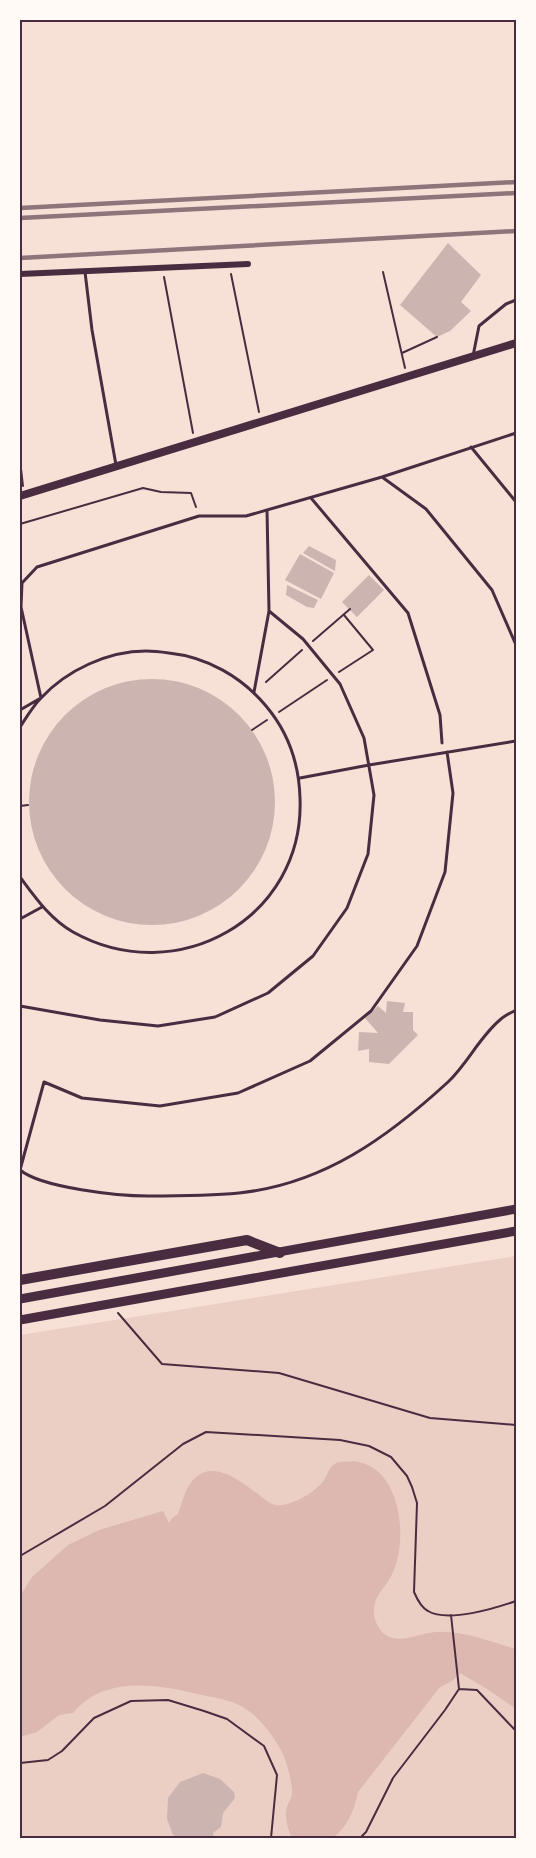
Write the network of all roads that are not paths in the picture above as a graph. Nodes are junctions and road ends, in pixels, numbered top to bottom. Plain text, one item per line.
1 (248, 264) dead end
2 (85, 272) junction
3 (20, 274) edge
4 (516, 300) edge
5 (516, 343) edge
6 (473, 356) junction
7 (516, 433) edge
8 (471, 447) junction
9 (116, 465) junction
10 (382, 477) junction
11 (22, 495) edge
12 (311, 498) junction
13 (516, 502) edge
14 (267, 510) junction
15 (269, 611) junction
16 (516, 645) edge
17 (254, 692) junction
18 (41, 698) junction
19 (20, 710) edge
20 (20, 727) edge
21 (516, 741) edge
22 (442, 743) dead end
23 (447, 752) junction
24 (369, 765) junction
25 (300, 778) junction
26 (20, 877) edge
27 (42, 907) junction
28 (20, 919) edge
29 (20, 1006) edge
30 (516, 1010) edge
31 (20, 1170) edge
32 (516, 1209) edge
33 (516, 1231) edge
34 (280, 1253) junction
35 (20, 1280) edge
36 (20, 1299) edge
37 (20, 1320) edge

1 - 2 street
2 - 3 street
2 - 9 lane
4 - 6 lane
5 - 6 street
6 - 9 street
7 - 8 lane
8 - 10 lane
8 - 13 lane
9 - 11 street
10 - 12 lane
10 - 16 lane
12 - 14 lane
12 - 22 lane
14 - 15 lane
14 - 18 lane
15 - 17 lane
15 - 24 lane
17 - 18 lane
17 - 25 lane
18 - 19 lane
18 - 20 lane
21 - 23 lane
23 - 24 lane
23 - 31 lane
24 - 25 lane
24 - 29 lane
25 - 27 lane
26 - 27 lane
27 - 28 lane
30 - 31 lane
32 - 34 main road
33 - 37 main road
34 - 35 highway
34 - 36 main road

